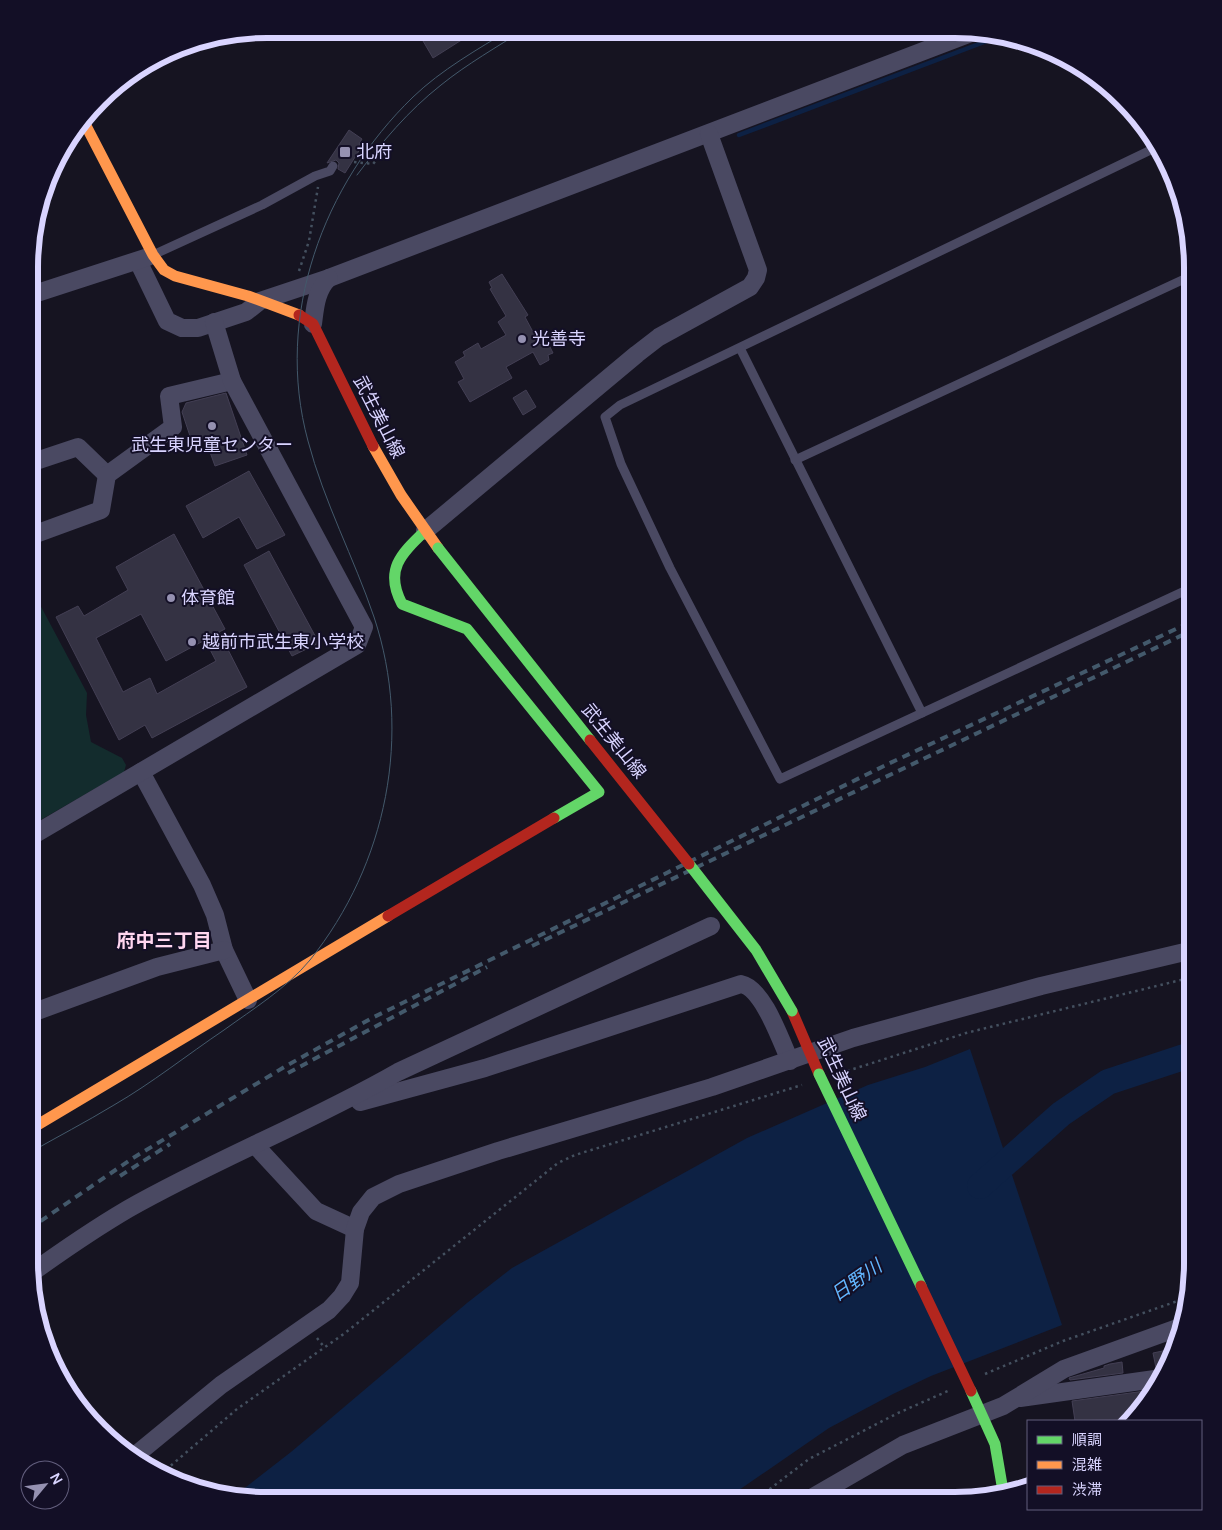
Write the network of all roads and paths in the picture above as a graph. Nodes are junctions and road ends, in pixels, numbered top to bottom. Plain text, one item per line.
1 (958, 38) edge
2 (86, 126) edge
3 (709, 134) junction
4 (1153, 150) edge
5 (384, 151) dead end
6 (354, 162) dead end
7 (333, 166) dead end
8 (315, 176) junction
9 (146, 258) junction
10 (328, 278) junction
11 (1184, 280) edge
12 (295, 288) junction
13 (38, 292) edge
14 (260, 301) junction
15 (214, 322) junction
16 (313, 324) junction
17 (740, 348) junction
18 (232, 381) junction
19 (38, 460) edge
20 (795, 460) junction
21 (107, 475) junction
22 (425, 531) junction
23 (38, 533) edge
24 (1184, 591) edge
25 (922, 713) junction
26 (141, 772) junction
27 (38, 832) edge
28 (711, 926) dead end
29 (224, 950) junction
30 (1184, 952) edge
31 (606, 960) dead end
32 (597, 978) junction
33 (1184, 979) edge
34 (248, 1000) junction
35 (38, 1011) edge
36 (810, 1053) junction
37 (790, 1061) junction
38 (837, 1074) dead end
39 (809, 1083) dead end
40 (356, 1096) junction
41 (38, 1125) edge
42 (255, 1145) junction
43 (356, 1228) junction
44 (38, 1268) edge
45 (1175, 1329) edge
46 (1153, 1379) edge
47 (1017, 1398) junction
48 (982, 1415) junction
49 (138, 1453) edge
50 (167, 1470) edge
51 (1002, 1488) edge
52 (822, 1492) edge

1 - 3 street
2 - 9 main road
3 - 10 street
3 - 22 street
4 - 17 lane
5 - 6 path
7 - 8 lane
8 - 9 lane
8 - 12 path
9 - 13 street
9 - 14 main road
9 - 15 street
10 - 12 street
10 - 16 street
11 - 20 lane
12 - 14 street
14 - 15 street
14 - 16 main road
15 - 18 street
16 - 22 main road, 武生美山線
17 - 20 lane
17 - 25 lane
18 - 21 street
18 - 26 street
19 - 21 street
20 - 25 lane
21 - 23 street
22 - 34 main road
22 - 36 main road, 武生美山線, bridge
24 - 25 lane
26 - 27 street
26 - 29 street
28 - 32 street
29 - 34 street
29 - 35 street
30 - 36 street
31 - 32 street
32 - 40 street
33 - 38 path
34 - 41 main road
36 - 37 street
36 - 48 main road, 武生美山線, bridge
37 - 40 street
37 - 43 street
39 - 50 path
40 - 42 street
42 - 43 street
42 - 44 street
43 - 49 street
45 - 47 street
46 - 47 street
47 - 48 street
48 - 51 main road, 武生美山線
48 - 52 street

